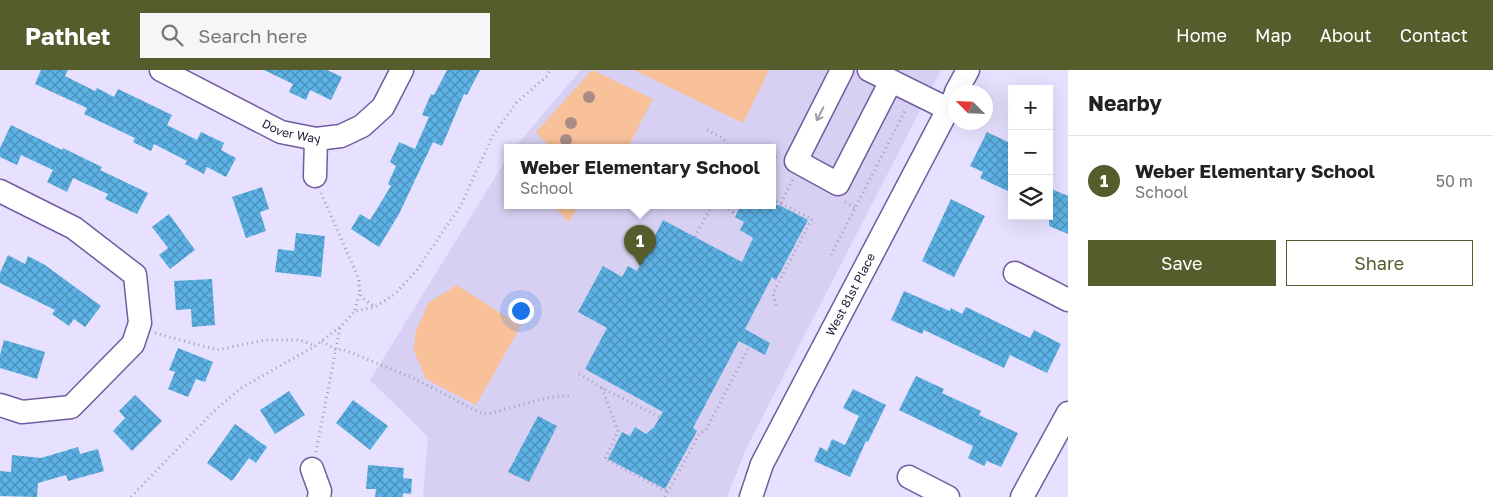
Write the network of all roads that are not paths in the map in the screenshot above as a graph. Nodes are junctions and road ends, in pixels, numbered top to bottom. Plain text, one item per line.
1 (161, 70) edge
2 (402, 70) edge
3 (842, 70) edge
4 (869, 70) edge
5 (968, 70) edge
6 (891, 81) junction
7 (960, 85) edge
8 (948, 97) edge
9 (948, 108) edge
10 (316, 139) junction
11 (315, 176) road end
12 (0, 191) edge
13 (1015, 272) dead end
14 (1068, 300) edge
15 (0, 405) edge
16 (1068, 412) edge
17 (312, 470) road end
18 (910, 477) dead end
19 (319, 497) edge
20 (751, 497) edge
21 (948, 497) edge
22 (1022, 497) edge

1 - 10 street, Dover Way
2 - 10 street, Dover Way
3 -> 6 street
4 - 6 street
5 - 7 street, West 81st Place
6 - 8 street
9 - 20 street, West 81st Place
10 - 11 street
12 - 15 street
13 - 14 street
16 - 22 street
17 - 19 street
18 - 21 street

